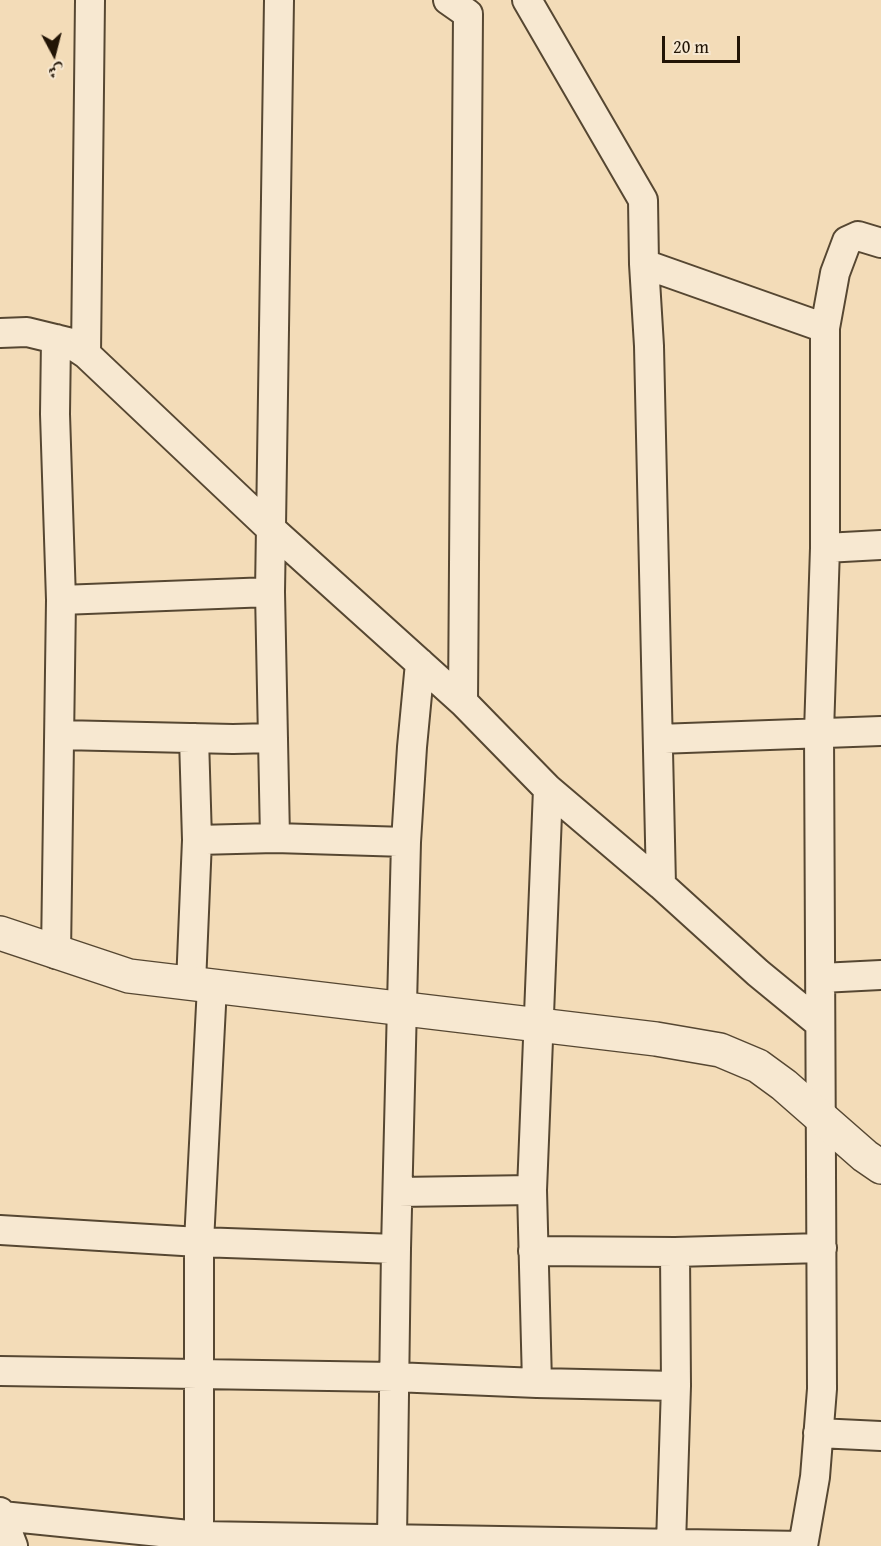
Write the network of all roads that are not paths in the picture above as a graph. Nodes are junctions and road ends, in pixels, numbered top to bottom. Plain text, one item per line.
1 (90, 0) edge
2 (279, 0) edge
3 (527, 0) edge
4 (461, 5) edge
5 (881, 243) edge
6 (644, 264) junction
7 (825, 328) junction
8 (0, 333) edge
9 (56, 339) junction
10 (86, 354) junction
11 (271, 529) junction
12 (881, 545) edge
13 (825, 548) junction
14 (270, 592) junction
15 (61, 600) junction
16 (420, 663) junction
17 (463, 702) junction
18 (881, 731) edge
19 (819, 732) junction
20 (60, 735) junction
21 (194, 738) junction
22 (273, 738) junction
23 (658, 739) junction
24 (549, 789) junction
25 (275, 838) junction
26 (197, 840) junction
27 (406, 842) junction
28 (661, 885) junction
29 (0, 933) edge
30 (56, 954) junction
31 (881, 975) edge
32 (821, 978) junction
33 (201, 985) junction
34 (402, 1008) junction
35 (819, 1023) junction
36 (538, 1025) junction
37 (821, 1116) junction
38 (881, 1167) edge
39 (532, 1190) junction
40 (398, 1192) junction
41 (0, 1230) edge
42 (199, 1242) junction
43 (822, 1248) junction
44 (396, 1249) junction
45 (534, 1251) junction
46 (675, 1252) junction
47 (0, 1371) edge
48 (199, 1374) junction
49 (394, 1377) junction
50 (537, 1383) junction
51 (676, 1386) junction
52 (818, 1433) junction
53 (881, 1436) edge
54 (1, 1514) edge
55 (199, 1536) junction
56 (392, 1539) junction
57 (494, 1544) edge
58 (671, 1544) junction
59 (13, 1546) edge
60 (803, 1546) edge

1 - 10 street
2 - 11 street
3 - 6 street
4 - 17 street
5 - 7 street
6 - 7 street
6 - 23 street
7 - 13 street
8 - 9 street
9 - 10 street
9 - 15 street
10 - 11 street
11 - 14 street
11 - 16 street
12 - 13 street
13 - 19 street
14 - 15 street
14 - 22 street
15 - 20 street
16 - 17 street
16 - 27 street
17 - 24 street
18 - 19 street
19 - 23 street
19 - 32 street
20 - 21 street
20 - 30 street
21 - 22 street
21 - 26 street
22 - 25 street
23 - 28 street
24 - 28 street
24 - 36 street
25 - 26 street
25 - 27 street
26 - 33 street
27 - 34 street
28 - 35 street
29 - 30 street
30 - 33 street
31 - 32 street
32 - 35 street
33 - 34 street
33 - 42 street
34 - 36 street
34 - 40 street
35 - 37 street
36 - 37 street
36 - 39 street
37 - 38 street
37 - 43 street
39 - 40 street
39 - 45 street
40 - 44 street
41 - 42 street
42 - 44 street
42 - 48 street
43 - 46 street
43 - 52 street
44 - 49 street
45 - 46 street
45 - 50 street
46 - 51 street
47 - 48 street
48 - 49 street
48 - 55 street
49 - 50 street
49 - 56 street
50 - 51 street
51 - 58 street
52 - 53 street
52 - 60 street
54 - 55 street
54 - 59 street
55 - 56 street
56 - 57 street
57 - 58 street
58 - 60 street

